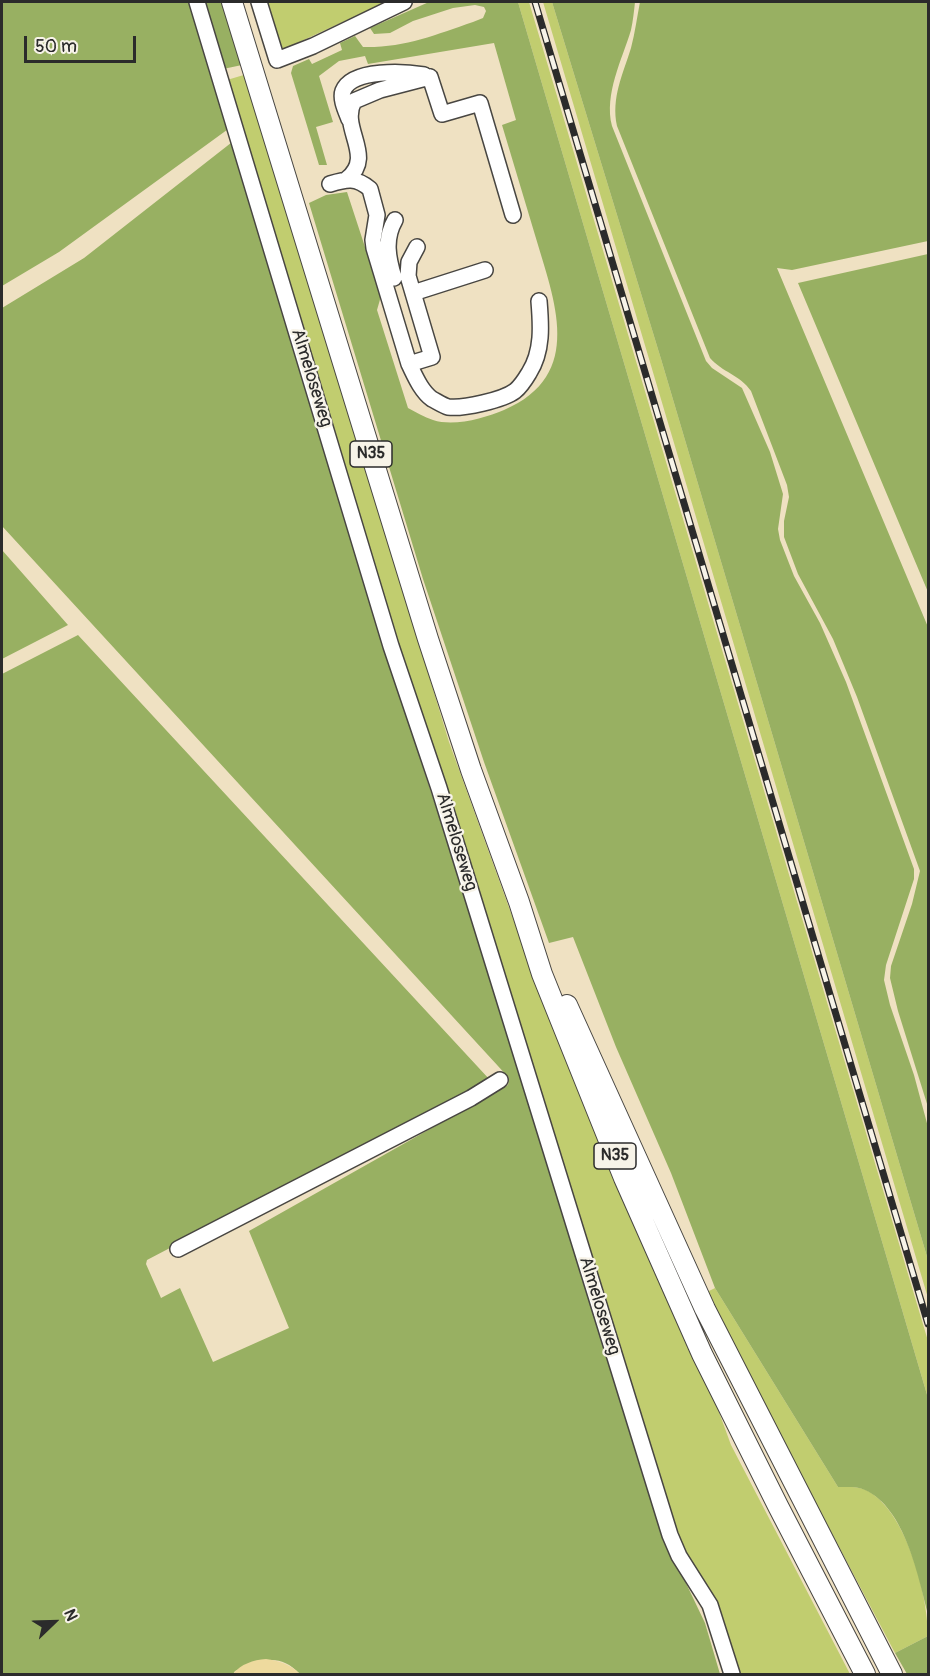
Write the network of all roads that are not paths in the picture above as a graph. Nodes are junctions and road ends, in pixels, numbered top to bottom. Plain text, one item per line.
1 (198, 2) edge
2 (232, 2) edge
3 (259, 2) edge
4 (404, 2) edge
5 (347, 179) junction
6 (330, 184) dead end
7 (513, 214) dead end
8 (395, 220) dead end
9 (417, 247) dead end
10 (485, 270) dead end
11 (412, 293) junction
12 (539, 301) dead end
13 (414, 363) junction
14 (519, 902) junction
15 (500, 1080) dead end
16 (178, 1249) dead end
17 (732, 1674) edge
18 (865, 1674) edge
19 (892, 1674) edge

1 - 17 street, Almeloseweg
2 - 14 main road, Almeloseweg / N35
3 - 4 street
5 - 6 street
5 - 7 street
5 - 13 street
8 - 13 street
9 - 11 street
10 - 11 street
11 - 13 street
12 - 13 street
14 - 18 main road, N35
14 - 19 main road, N35
15 - 16 street

